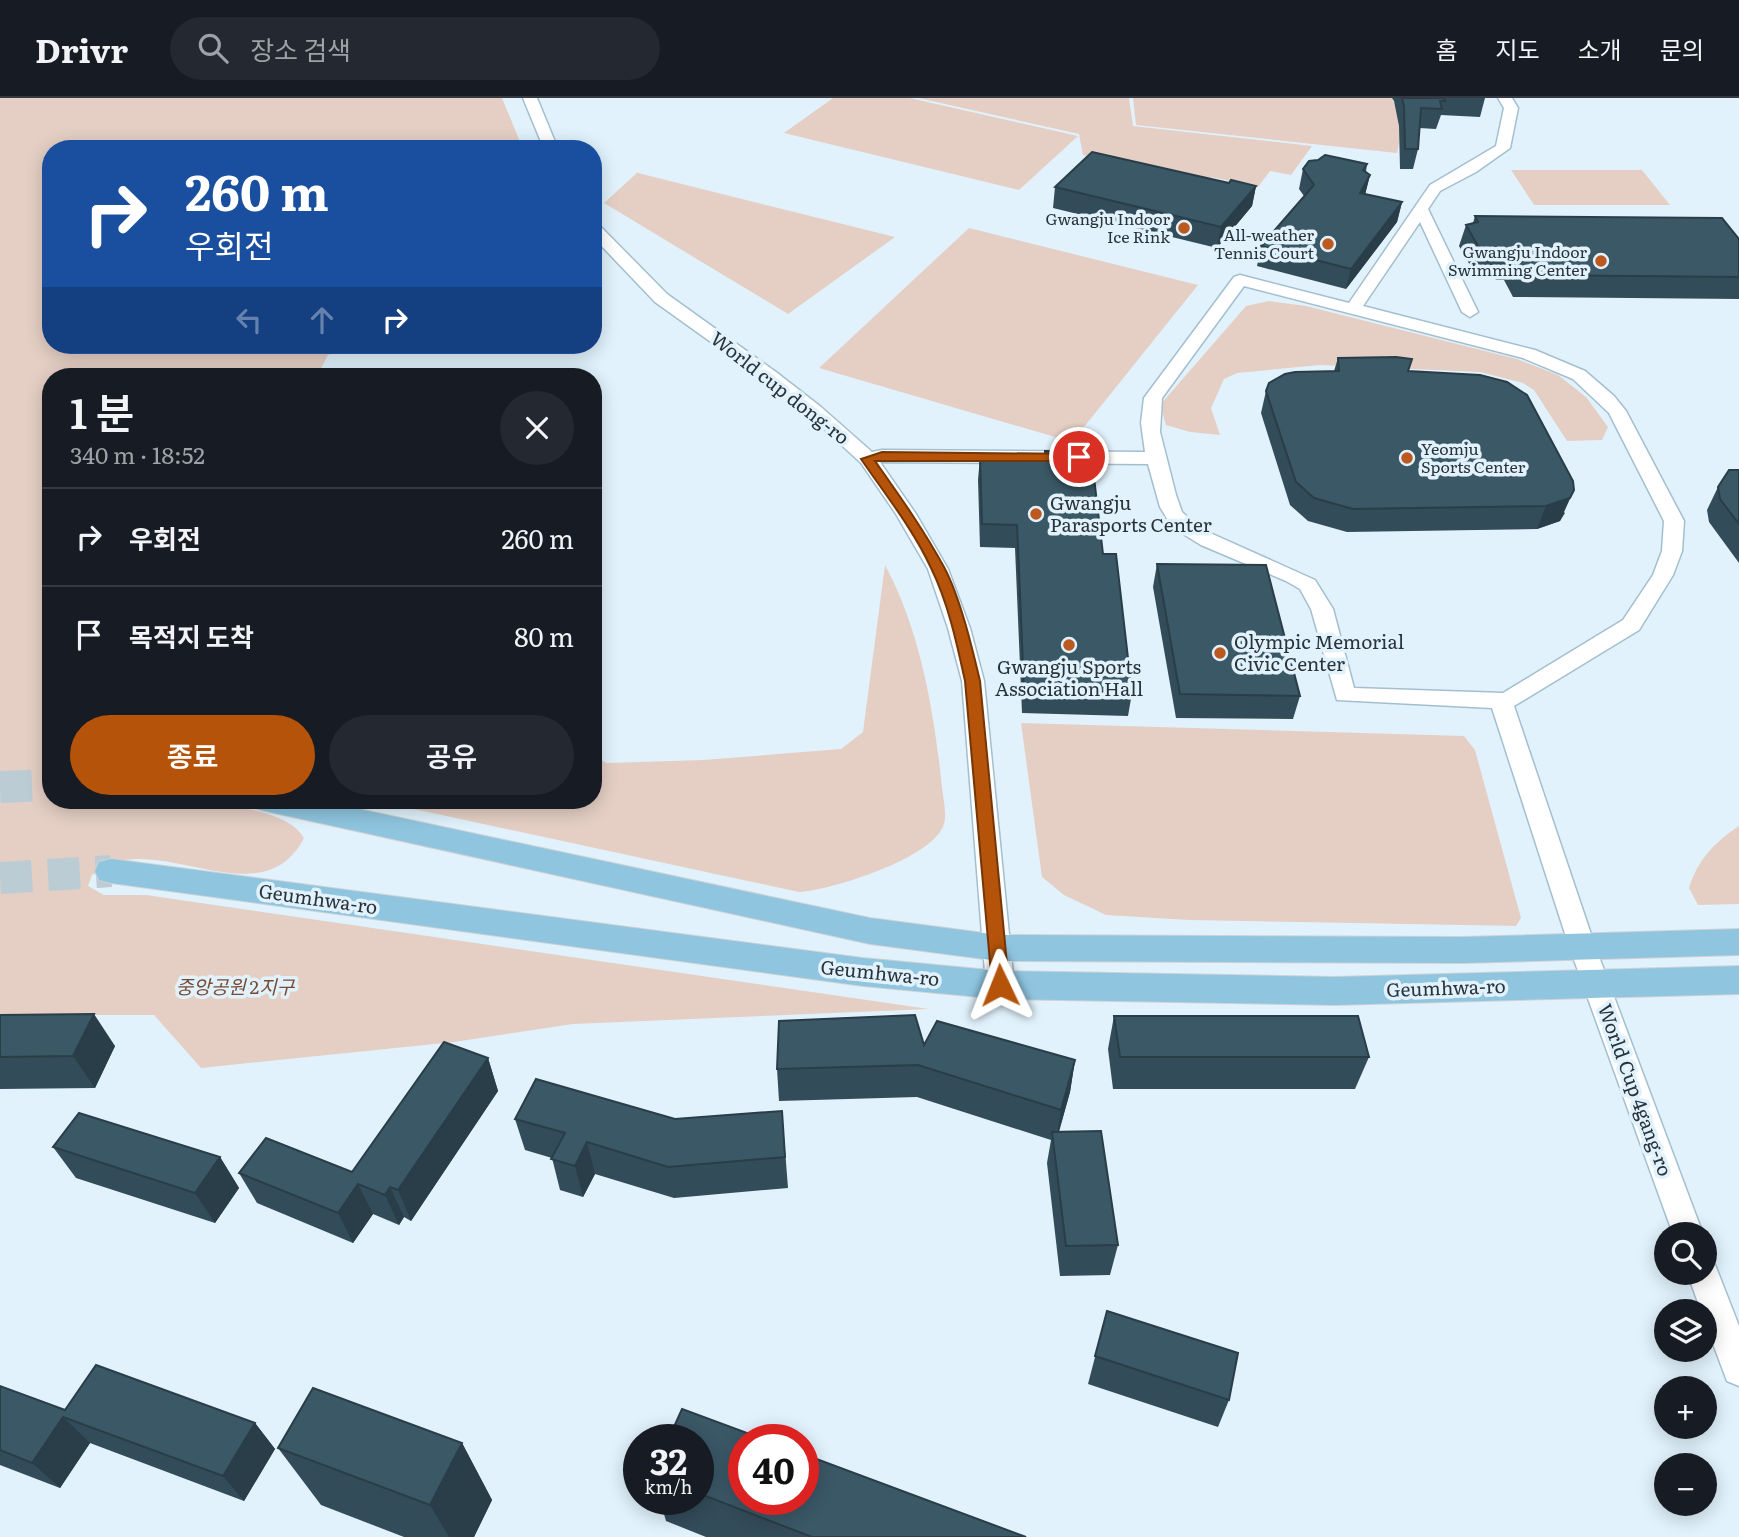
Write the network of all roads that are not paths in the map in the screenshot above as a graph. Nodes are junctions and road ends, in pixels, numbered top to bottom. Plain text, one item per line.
1 (530, 98) edge
2 (1505, 98) edge
3 (547, 140) edge
4 (1422, 211) junction
5 (602, 237) edge
6 (1354, 307) junction
7 (1470, 312) dead end
8 (1156, 458) junction
9 (867, 459) junction
10 (1502, 702) junction
11 (307, 809) edge
12 (111, 871) tunnel mouth
13 (1739, 942) edge
14 (1582, 946) junction
15 (999, 948) junction
16 (1739, 980) edge
17 (1595, 982) junction
18 (1000, 985) junction
19 (1684, 1222) edge
20 (1708, 1285) edge
21 (1739, 1370) edge

1 - 3 street
2 - 4 street
4 - 6 street
4 - 7 street
5 - 9 street, World cup dong-ro
6 - 8 street
6 - 10 street
8 - 9 street
8 - 10 street
9 - 15 street, World cup dong-ro
10 - 14 street, World Cup 4gang-ro
11 - 15 main road, Geumhwa-ro
12 - 18 main road, Geumhwa-ro
13 - 14 main road, Geumhwa-ro
14 - 15 main road, Geumhwa-ro
14 - 17 street, World Cup 4gang-ro
15 - 18 street, World cup dong-ro
16 - 17 main road, Geumhwa-ro
17 - 18 main road, Geumhwa-ro
17 - 19 street, World Cup 4gang-ro
20 - 21 street

